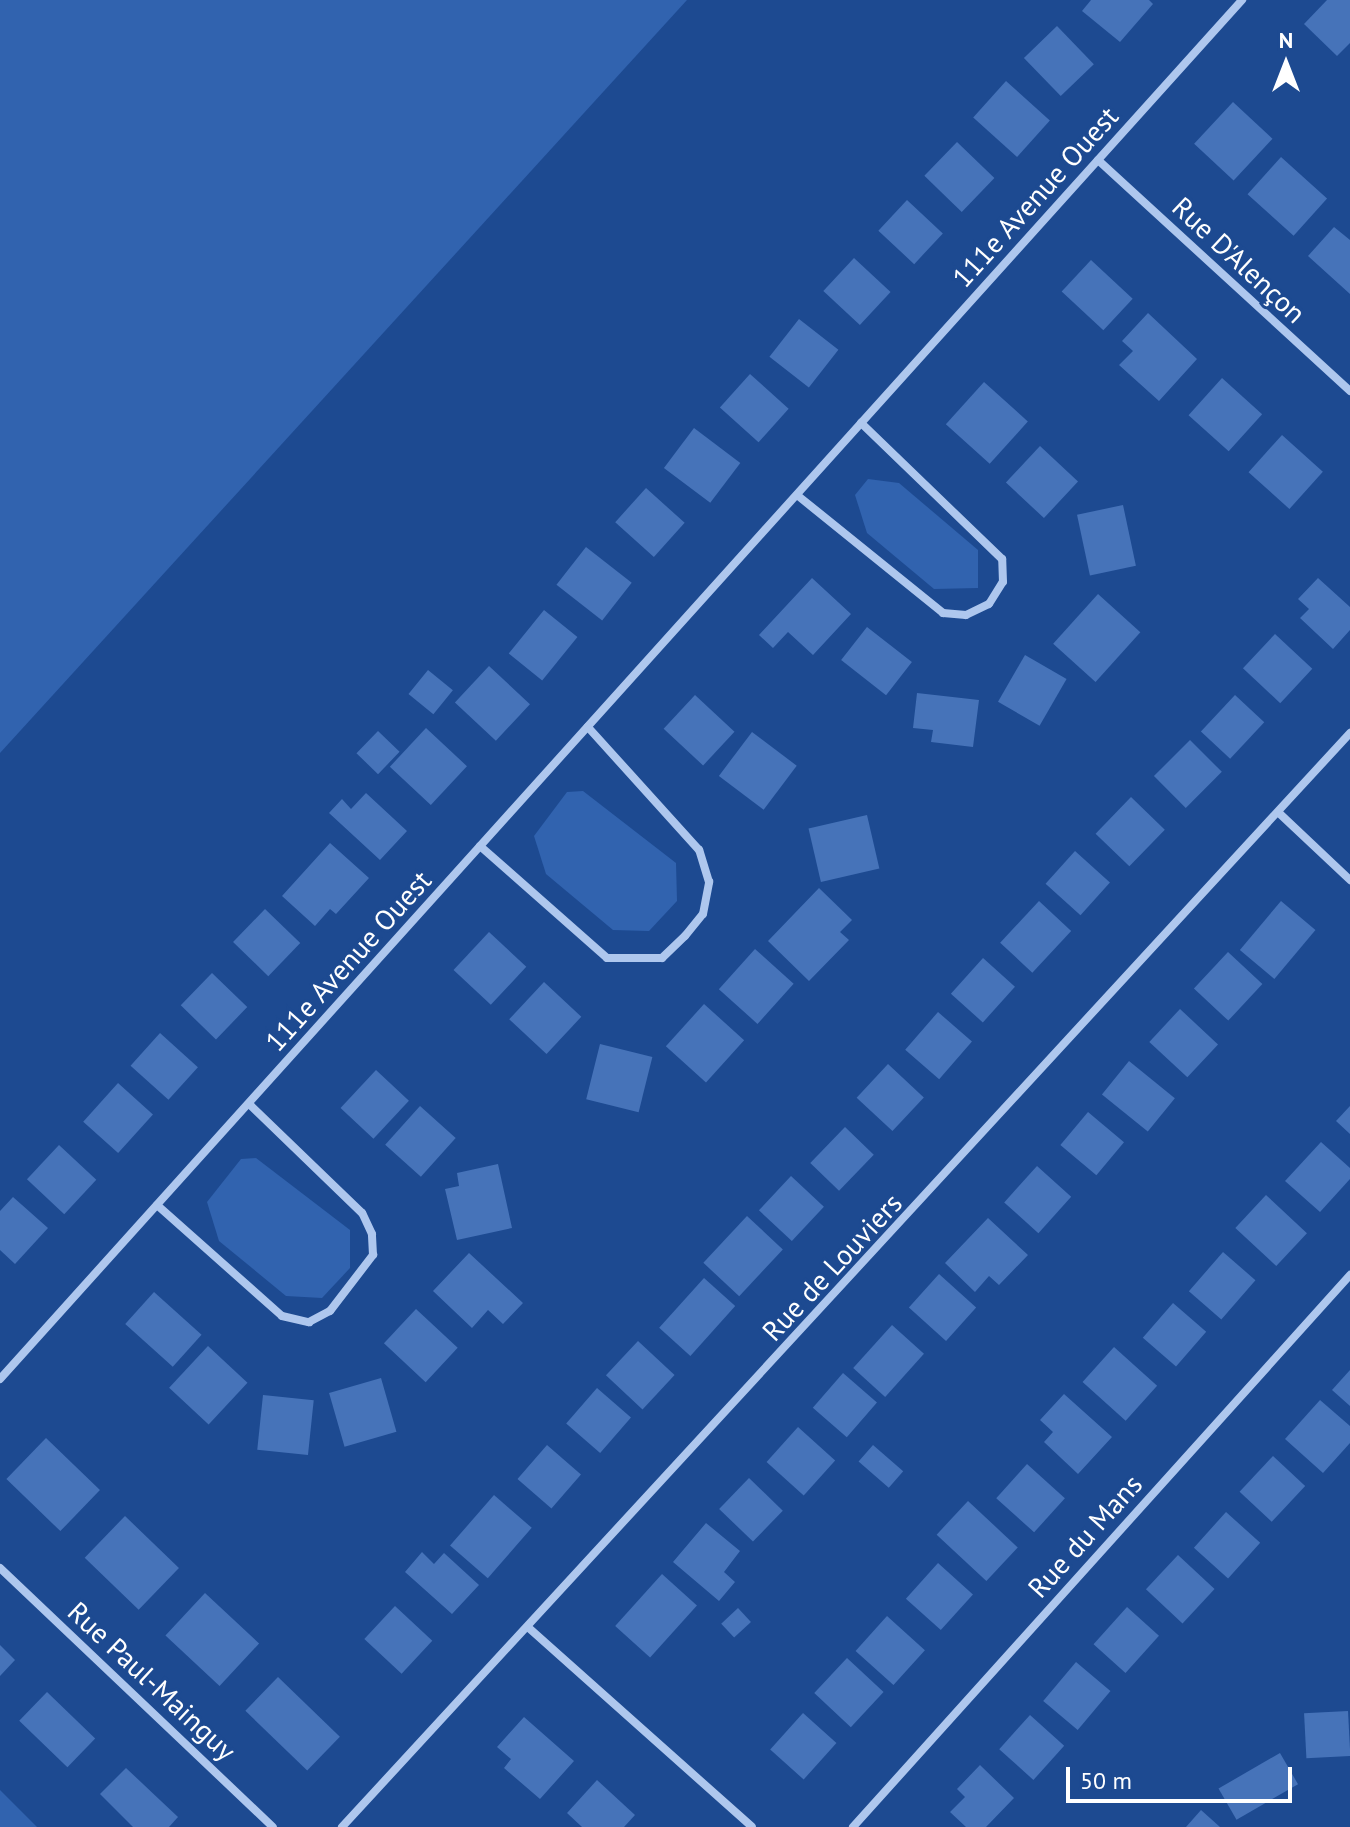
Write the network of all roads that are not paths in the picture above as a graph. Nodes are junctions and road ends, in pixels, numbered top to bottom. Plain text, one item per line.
1 (1242, 0) edge
2 (1098, 160) junction
3 (1350, 391) edge
4 (861, 423) junction
5 (797, 495) junction
6 (588, 727) junction
7 (1350, 733) edge
8 (1279, 813) junction
9 (480, 846) junction
10 (1350, 880) edge
11 (249, 1104) junction
12 (157, 1205) junction
13 (1350, 1275) edge
14 (0, 1379) edge
15 (0, 1568) edge
16 (530, 1629) junction
17 (273, 1827) edge
18 (342, 1827) edge
19 (752, 1827) edge
20 (853, 1827) edge

1 - 2 street, 111e Avenue Ouest
2 - 3 street, Rue D'Alençon
2 - 4 street, 111e Avenue Ouest
4 - 5 street, 111e Avenue Ouest
4 - 5 street
5 - 6 street, 111e Avenue Ouest
6 - 9 street, 111e Avenue Ouest
6 - 9 street
7 - 8 street, Rue de Louviers
8 - 10 street
8 - 16 street, Rue de Louviers
9 - 11 street, 111e Avenue Ouest
11 - 12 street, 111e Avenue Ouest
11 - 12 street
12 - 14 street, 111e Avenue Ouest
13 - 20 street, Rue du Mans
15 - 17 street, Rue Paul-Mainguy
16 - 18 street, Rue de Louviers
16 - 19 street

